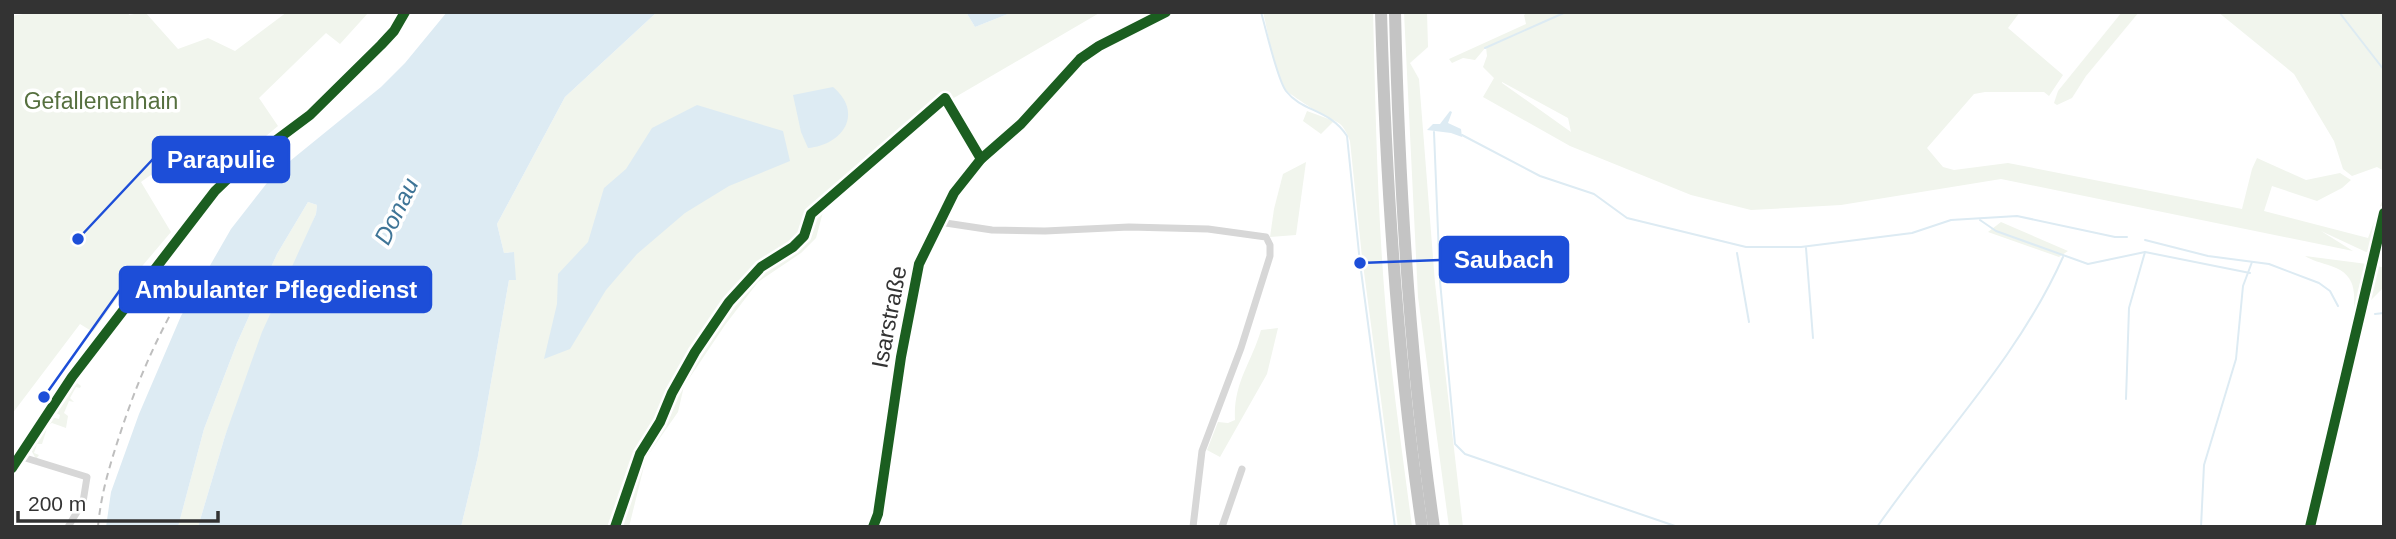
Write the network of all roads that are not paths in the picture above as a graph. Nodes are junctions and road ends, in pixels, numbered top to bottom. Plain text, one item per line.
1 (1166, 12) edge
2 (1381, 12) edge
3 (1395, 12) edge
4 (404, 14) edge
5 (939, 222) junction
6 (2347, 377) dead end
7 (19, 456) junction
8 (12, 468) edge
9 (1242, 469) dead end
10 (68, 527) edge
11 (873, 527) edge
12 (1193, 527) edge
13 (1222, 527) edge
14 (1422, 527) edge
15 (1434, 527) edge
16 (2310, 527) edge

1 - 5 street, Isarstraße
2 - 14 highway
3 - 15 highway
4 - 7 main road
5 - 11 street, Isarstraße
5 - 12 street
6 - 16 street
7 - 8 main road
7 - 10 street
9 - 13 street

